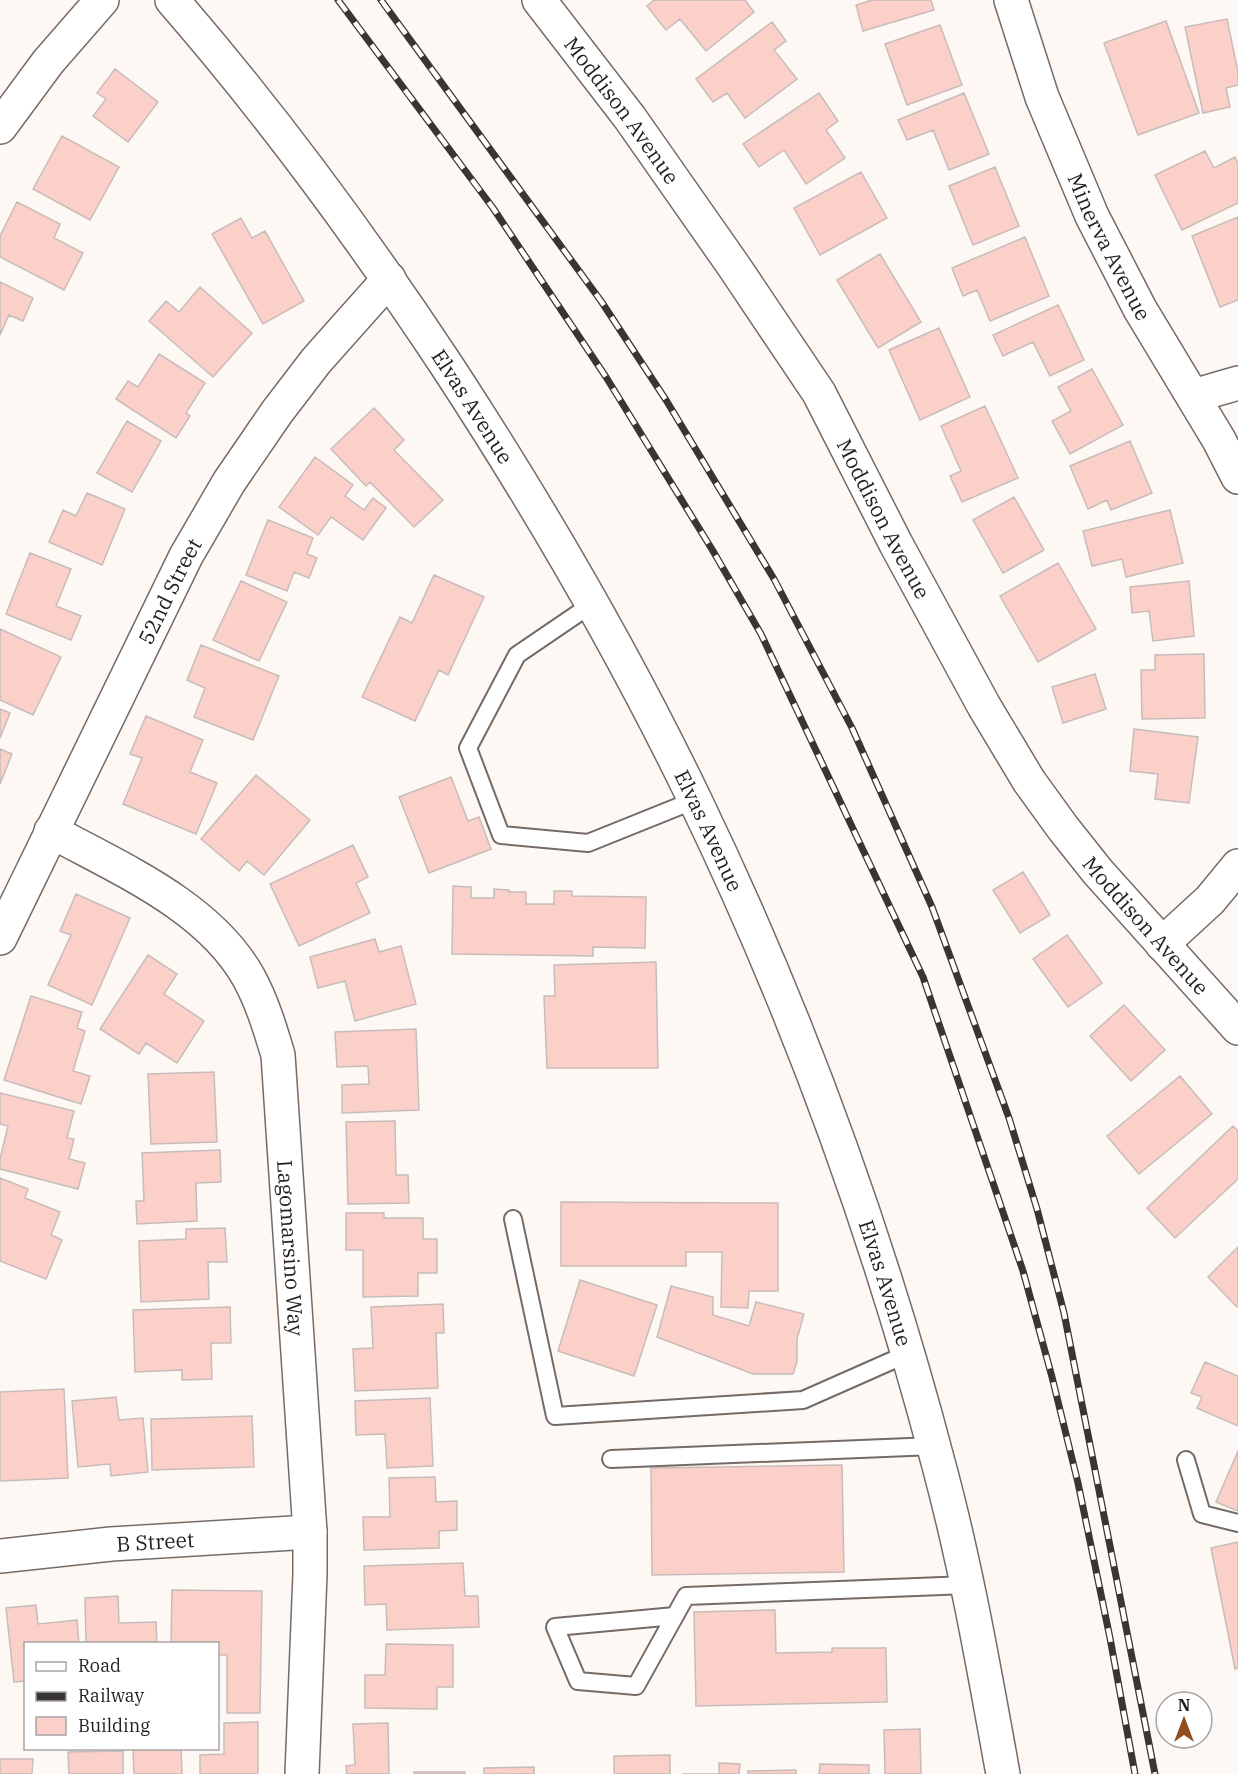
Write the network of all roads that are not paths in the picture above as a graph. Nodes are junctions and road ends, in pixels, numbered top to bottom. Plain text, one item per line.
1 (102, 0) edge
2 (172, 0) edge
3 (539, 0) edge
4 (1011, 0) edge
5 (0, 127) edge
6 (389, 279) junction
7 (1238, 382) edge
8 (1192, 396) junction
9 (1238, 477) edge
10 (592, 604) junction
11 (695, 800) junction
12 (51, 831) junction
13 (1238, 866) edge
14 (0, 938) edge
15 (1162, 944) junction
16 (1238, 1028) edge
17 (513, 1219) dead end
18 (907, 1354) junction
19 (934, 1446) junction
20 (611, 1459) dead end
21 (1186, 1460) dead end
22 (1238, 1523) edge
23 (310, 1533) junction
24 (0, 1556) edge
25 (968, 1585) junction
26 (675, 1616) junction
27 (302, 1774) edge
28 (1003, 1774) edge

1 - 5 street
2 - 6 street, Elvas Avenue
3 - 15 street, Moddison Avenue
4 - 8 street, Minerva Avenue
6 - 10 street, Elvas Avenue
6 - 12 street, 52nd Street
7 - 8 street
8 - 9 street, Minerva Avenue
10 - 11 street, Elvas Avenue
10 - 11 lane
11 - 18 street, Elvas Avenue
12 - 14 street, 52nd Street
12 - 23 street, Lagomarsino Way
13 - 15 street
15 - 16 street, Moddison Avenue
17 - 18 lane
18 - 19 street, Elvas Avenue
19 - 20 lane
19 - 25 street, Elvas Avenue
21 - 22 lane
23 - 24 street, B Street
23 - 27 street, Lagomarsino Way
25 - 26 lane
25 - 28 street, Elvas Avenue
26 - 26 lane

